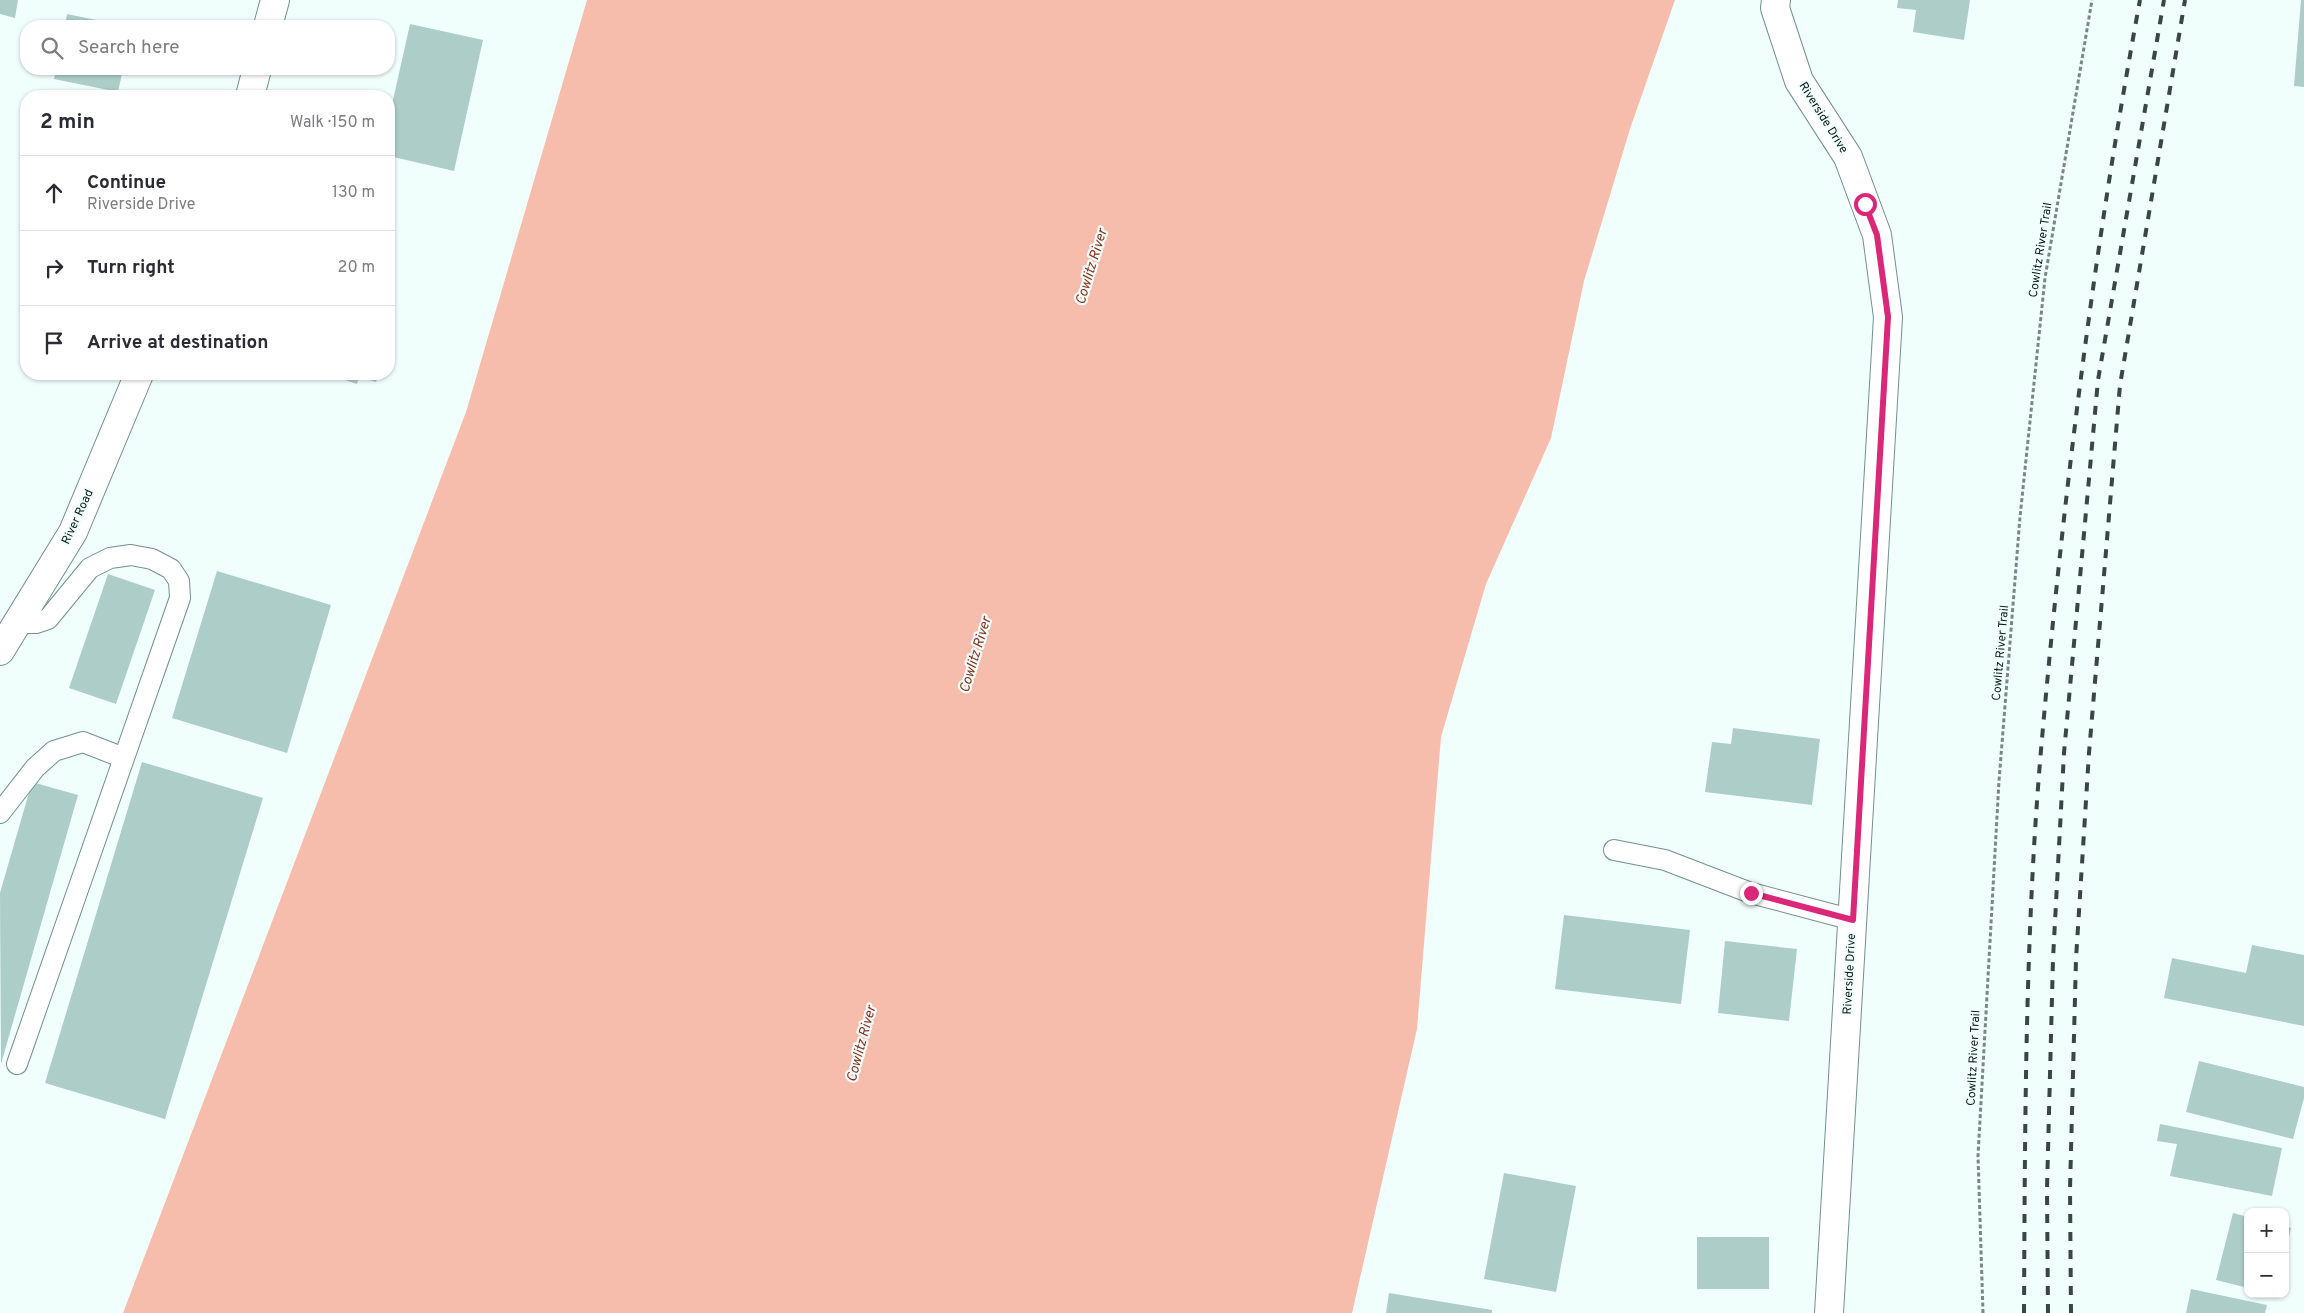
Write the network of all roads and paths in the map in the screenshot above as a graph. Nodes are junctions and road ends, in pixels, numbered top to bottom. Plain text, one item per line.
1 (274, 0) edge
2 (1776, 0) edge
3 (2092, 0) edge
4 (269, 20) edge
5 (255, 75) edge
6 (252, 90) edge
7 (136, 380) edge
8 (17, 623) junction
9 (0, 652) edge
10 (124, 758) junction
11 (0, 813) edge
12 (1614, 850) dead end
13 (1853, 920) junction
14 (17, 1064) dead end
15 (1830, 1313) edge
16 (1983, 1313) edge

1 - 4 street
2 - 13 street, Riverside Drive
3 - 16 path, Cowlitz River Trail
5 - 6 street
7 - 8 street, River Road
8 - 9 street, River Road
8 - 10 lane
10 - 11 lane
10 - 14 lane
12 - 13 lane
13 - 15 street, Riverside Drive

